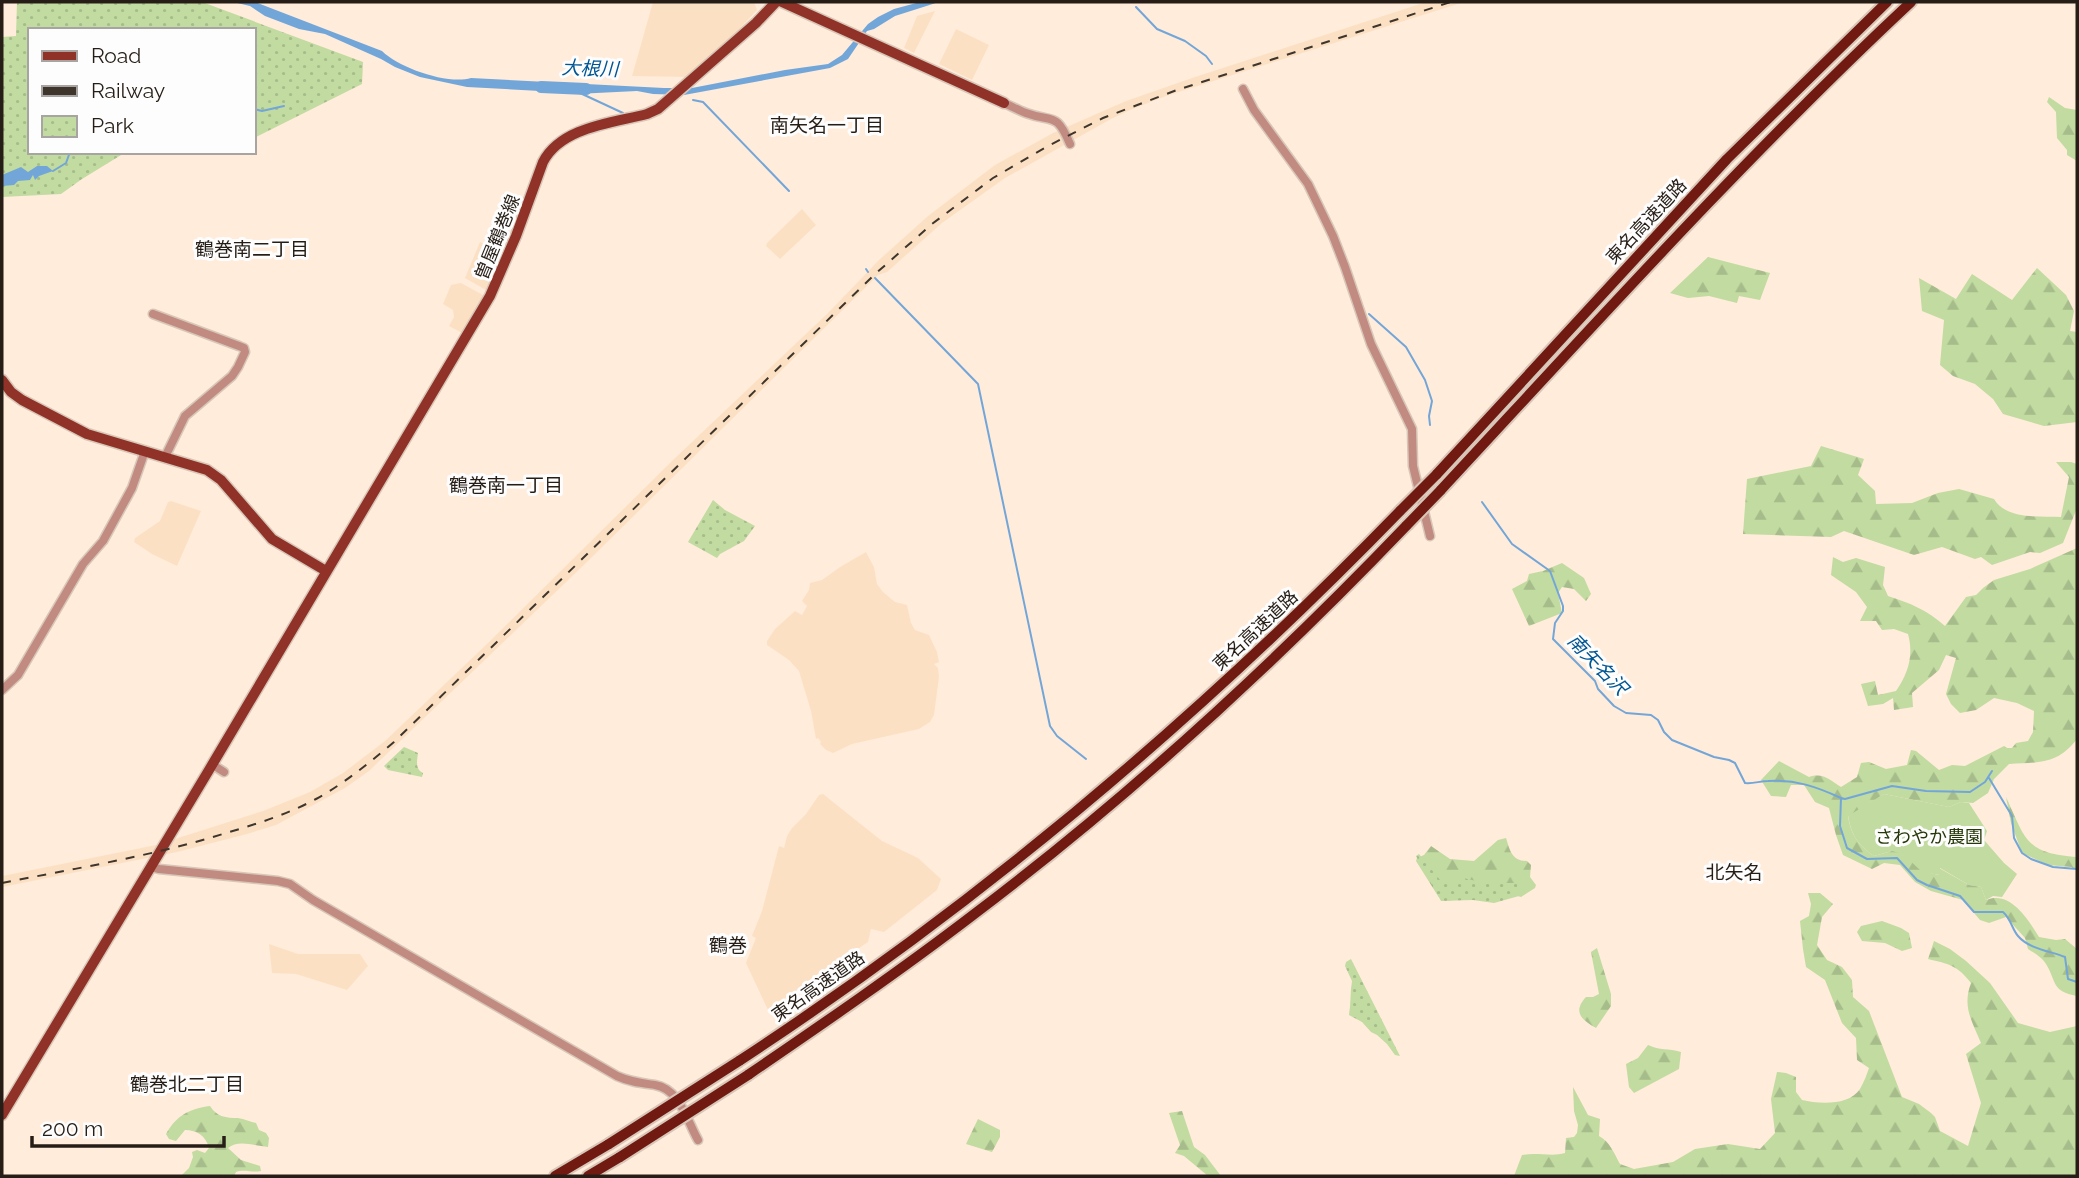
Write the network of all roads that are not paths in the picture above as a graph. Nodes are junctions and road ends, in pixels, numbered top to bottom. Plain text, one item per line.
1 (776, 2) edge
2 (782, 2) edge
3 (1887, 2) edge
4 (1911, 2) edge
5 (1243, 89) dead end
6 (1004, 103) joint
7 (1070, 144) dead end
8 (153, 314) dead end
9 (2, 380) edge
10 (145, 451) junction
11 (165, 457) junction
12 (1430, 536) dead end
13 (326, 571) junction
14 (2, 690) edge
15 (213, 765) junction
16 (224, 772) dead end
17 (151, 867) junction
18 (2, 1115) edge
19 (698, 1140) dead end
20 (555, 1176) edge
21 (588, 1176) edge

1 - 13 main road, 曽屋鶴巻線
2 - 6 main road
3 - 20 highway, 東名高速道路, bridge
4 - 21 highway, 東名高速道路, bridge
5 - 12 street
6 - 7 street
8 - 11 street
9 - 10 main road
10 - 11 main road
10 - 14 street
11 - 13 main road
13 - 15 main road, 曽屋鶴巻線
15 - 16 street
15 - 17 main road, 曽屋鶴巻線
17 - 18 main road, 曽屋鶴巻線
17 - 19 street

